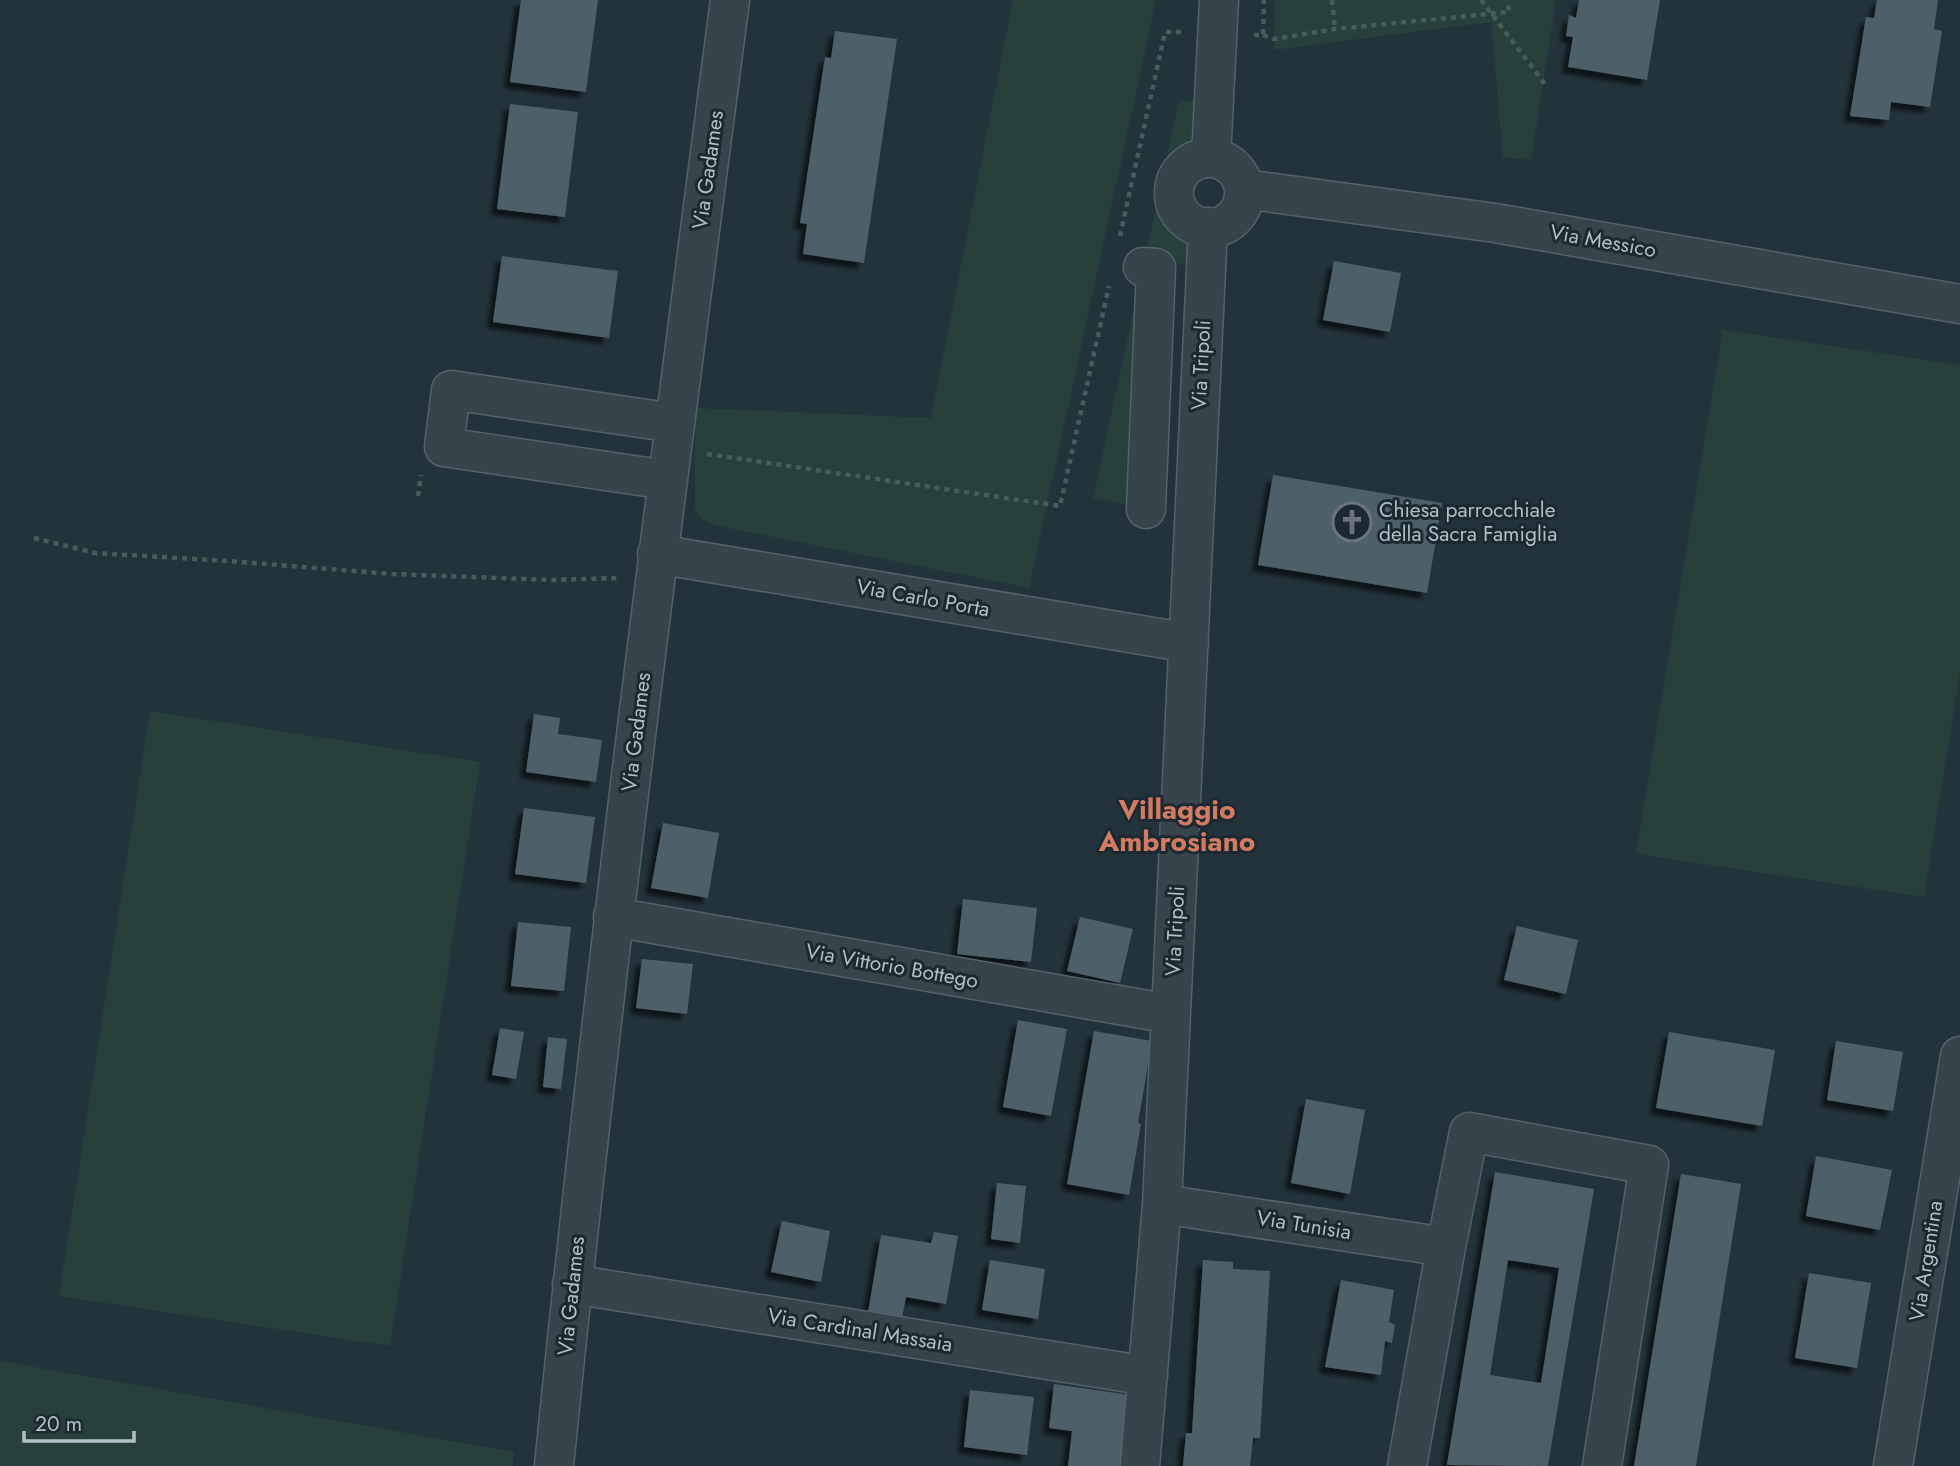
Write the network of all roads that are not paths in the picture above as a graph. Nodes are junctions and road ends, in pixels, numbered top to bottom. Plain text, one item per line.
1 (730, 0) edge
2 (1218, 17) edge
3 (1211, 158) junction
4 (1244, 189) junction
5 (1208, 227) junction
6 (1124, 264) road end
7 (1960, 303) edge
8 (674, 424) junction
9 (667, 480) junction
10 (1146, 509) dead end
11 (656, 565) junction
12 (1189, 643) junction
13 (613, 917) junction
14 (1171, 1014) junction
15 (1960, 1056) edge
16 (1162, 1204) junction
17 (1446, 1247) junction
18 (572, 1284) junction
19 (1147, 1376) junction
20 (554, 1466) edge
21 (1140, 1466) edge
22 (1407, 1466) edge
23 (1602, 1466) edge
24 (1893, 1466) edge

1 - 8 street, Via Gadames
2 - 3 street
3 - 4 street
3 - 5 street
4 - 5 street
4 - 7 street, Via Messico
5 - 12 street, Via Tripoli
6 - 10 street
8 - 9 street, Via Gadames
8 - 9 street
9 - 11 street, Via Gadames
11 - 12 street, Via Carlo Porta
11 - 13 street, Via Gadames
12 - 14 street, Via Tripoli
13 - 14 street, Via Vittorio Bottego
13 - 18 street, Via Gadames
14 - 16 street, Via Tripoli
15 - 24 street, Via Argentina
16 - 17 street, Via Tunisia
16 - 19 street, Via Tripoli
17 - 22 street
17 - 23 street
18 - 19 street, Via Cardinal Massaia
18 - 20 street, Via Gadames
19 - 21 street, Via Tripoli

